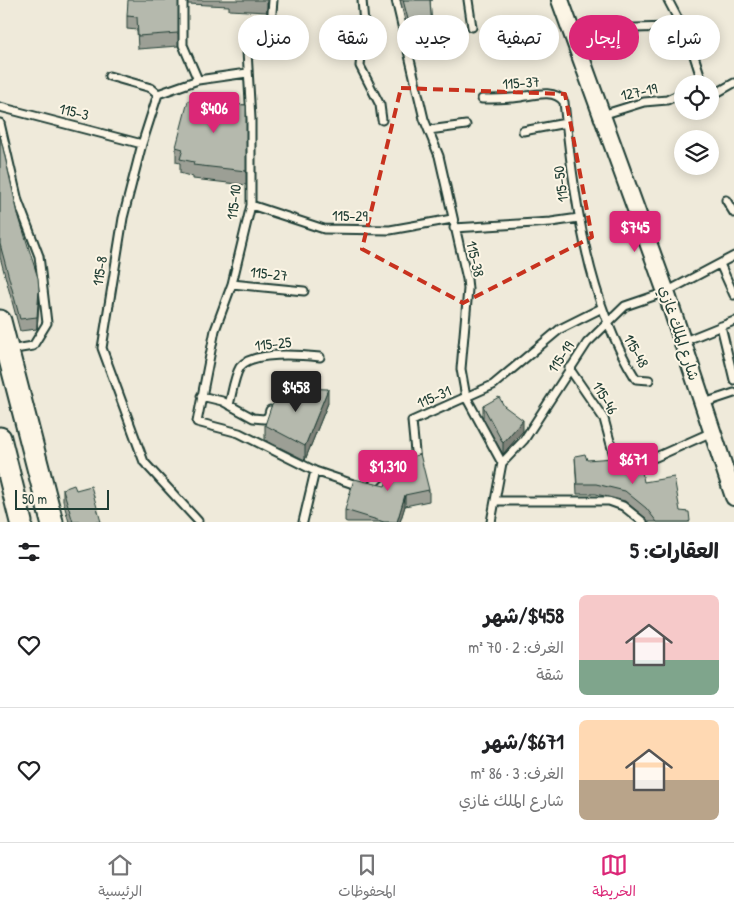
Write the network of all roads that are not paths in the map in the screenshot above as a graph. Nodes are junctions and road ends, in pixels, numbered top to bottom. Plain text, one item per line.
1 (183, 0) edge
2 (273, 0) edge
3 (362, 0) edge
4 (396, 0) edge
5 (468, 0) edge
6 (560, 0) edge
7 (668, 0) edge
8 (676, 15) edge
9 (472, 26) dead end
10 (569, 26) edge
11 (582, 60) edge
12 (696, 60) edge
13 (247, 73) junction
14 (700, 75) edge
15 (109, 76) dead end
16 (198, 80) junction
17 (734, 83) edge
18 (719, 92) edge
19 (158, 94) junction
20 (674, 97) edge
21 (561, 98) joint
22 (482, 99) dead end
23 (0, 107) edge
24 (602, 115) junction
25 (382, 120) dead end
26 (0, 123) edge
27 (566, 123) junction
28 (466, 125) dead end
29 (429, 130) junction
30 (523, 131) dead end
31 (142, 144) junction
32 (726, 200) dead end
33 (251, 205) junction
34 (734, 213) edge
35 (579, 218) junction
36 (452, 219) junction
37 (454, 228) junction
38 (734, 256) edge
39 (720, 264) junction
40 (232, 284) junction
41 (304, 291) dead end
42 (666, 292) junction
43 (734, 295) edge
44 (602, 308) junction
45 (0, 321) edge
46 (734, 321) edge
47 (606, 324) junction
48 (721, 326) junction
49 (682, 342) junction
50 (8, 350) junction
51 (320, 357) dead end
52 (569, 368) junction
53 (649, 380) dead end
54 (734, 380) edge
55 (734, 393) edge
56 (201, 396) junction
57 (466, 398) junction
58 (702, 404) junction
59 (230, 405) junction
60 (274, 405) edge
61 (197, 422) joint
62 (712, 432) junction
63 (0, 438) edge
64 (502, 463) junction
65 (315, 471) junction
66 (734, 497) edge
67 (495, 501) junction
68 (22, 522) edge
69 (52, 522) edge
70 (198, 522) edge
71 (303, 522) edge
72 (491, 522) edge
73 (643, 522) edge

1 - 16 lane
2 - 13 lane, 115-10
3 - 25 lane
4 - 29 lane, 115-38
5 - 9 lane
6 - 10 street, شارع الملك غازي
7 - 8 lane
11 - 24 street, شارع الملك غازي
12 - 14 lane
13 - 16 lane
13 - 33 lane, 115-10
15 - 19 lane
16 - 19 lane
17 - 18 lane
19 - 31 lane, 115-8
20 - 24 lane, 127-19
21 - 22 lane, 115-37
21 - 27 lane, 115-50
23 - 31 lane, 115-3
24 - 42 street, شارع الملك غازي
26 - 50 lane
27 - 30 lane
27 - 35 lane, 115-50
28 - 29 lane
29 - 36 lane, 115-38
31 - 70 lane, 115-8
32 - 34 lane
33 - 36 lane, 115-29
33 - 40 lane, 115-10
35 - 37 lane
35 - 44 lane, 115-50
36 - 37 lane, 115-38
37 - 57 lane, 115-38
38 - 39 lane, 115-19
39 - 42 lane, 115-19
39 - 43 lane
40 - 41 lane, 115-27
40 - 56 lane, 115-10
42 - 47 lane, 115-19
42 - 49 street, شارع الملك غازي
44 - 47 lane, 115-50
44 - 57 lane, 115-31
45 - 50 main road
46 - 48 lane
47 - 52 lane, 115-19
47 - 53 lane, 115-48
48 - 49 lane
48 - 54 lane
49 - 58 street, شارع الملك غازي
50 - 69 main road
51 - 59 lane, 115-25
52 - 62 lane, 115-46
52 - 64 lane, 115-19
55 - 58 lane
56 - 59 lane
56 - 61 lane, 115-10
57 - 64 lane, 115-38
57 - 65 lane, 115-31
58 - 62 street, شارع الملك غازي
59 - 60 lane
61 - 65 lane, 115-31
62 - 66 street, شارع الملك غازي
63 - 68 main road
64 - 67 lane
65 - 71 lane
67 - 72 lane
67 - 73 lane

